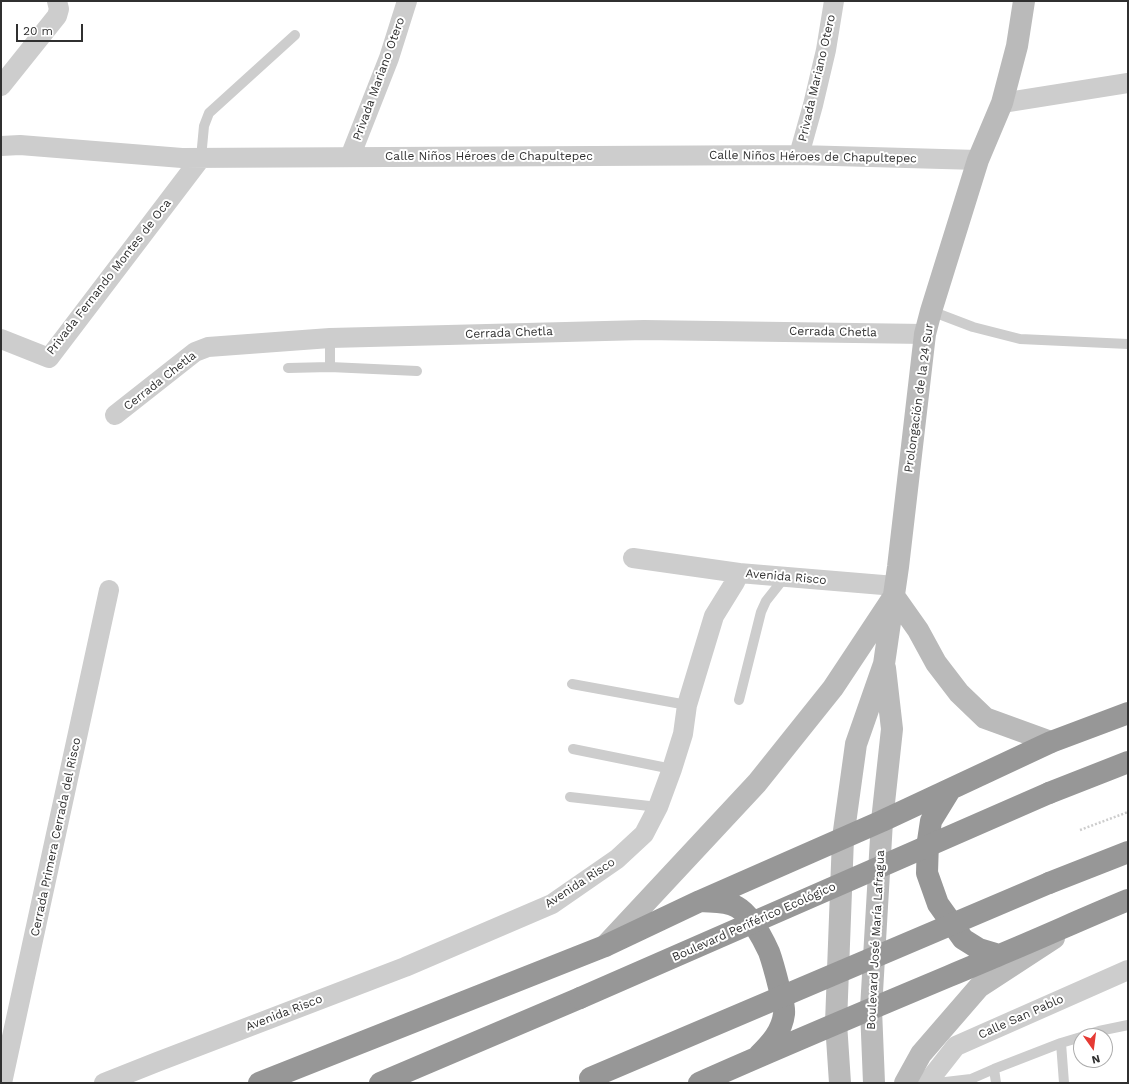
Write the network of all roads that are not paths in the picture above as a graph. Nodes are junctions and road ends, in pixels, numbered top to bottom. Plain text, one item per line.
1 (57, 1) edge
2 (407, 1) edge
3 (834, 1) edge
4 (1024, 1) edge
5 (295, 35) dead end
6 (1128, 83) edge
7 (1, 86) edge
8 (1002, 103) junction
9 (1, 146) edge
10 (799, 155) junction
11 (350, 157) junction
12 (201, 158) junction
13 (978, 160) junction
14 (931, 311) junction
15 (925, 334) junction
16 (330, 338) junction
17 (1, 339) edge
18 (1128, 344) edge
19 (330, 367) junction
20 (288, 368) dead end
21 (417, 371) dead end
22 (115, 415) dead end
23 (633, 558) dead end
24 (739, 573) junction
25 (785, 577) junction
26 (109, 590) dead end
27 (894, 591) junction
28 (884, 664) junction
29 (572, 684) dead end
30 (738, 700) dead end
31 (687, 705) junction
32 (1128, 713) edge
33 (1051, 742) junction
34 (573, 749) dead end
35 (1128, 762) edge
36 (672, 769) junction
37 (950, 790) junction
38 (570, 797) dead end
39 (658, 807) junction
40 (882, 821) junction
41 (843, 838) junction
42 (1128, 852) edge
43 (1128, 900) edge
44 (700, 901) junction
45 (1084, 918) junction
46 (605, 946) junction
47 (999, 955) junction
48 (1128, 970) edge
49 (871, 1009) junction
50 (836, 1023) junction
51 (1128, 1025) edge
52 (1113, 1028) edge
53 (1073, 1039) edge
54 (1061, 1043) junction
55 (755, 1058) junction
56 (994, 1069) junction
57 (584, 1080) edge
58 (2, 1083) edge
59 (104, 1083) edge
60 (259, 1083) edge
61 (380, 1083) edge
62 (699, 1083) edge
63 (840, 1083) edge
64 (874, 1083) edge
65 (905, 1083) edge
66 (927, 1083) edge
67 (937, 1083) edge
68 (996, 1083) edge
69 (1064, 1083) edge

1 - 7 street
2 - 11 street, Privada Mariano Otero
3 - 10 street, Privada Mariano Otero
4 - 8 street, Prolongación de la 24 Sur
5 - 12 lane
6 - 8 street
8 - 13 street, Prolongación de la 24 Sur
9 - 12 street, Calle Niños Héroes de Chapultepec
10 - 11 street, Calle Niños Héroes de Chapultepec
10 - 13 street, Calle Niños Héroes de Chapultepec
11 - 12 street, Calle Niños Héroes de Chapultepec
12 - 17 street, Privada Fernando Montes de Oca
13 - 14 street, Prolongación de la 24 Sur
14 - 15 street, Prolongación de la 24 Sur
14 - 18 lane
15 - 16 street, Cerrada Chetla
15 - 27 street, Prolongación de la 24 Sur
16 - 19 lane
16 - 22 street, Cerrada Chetla
19 - 20 lane
19 - 21 lane
23 - 24 street
24 - 25 street, Avenida Risco
24 - 31 street, Avenida Risco
25 - 27 street, Avenida Risco
25 - 30 lane
26 - 58 street, Cerrada Primera Cerrada del Risco
27 - 28 street, Prolongación de la 24 Sur
27 - 33 street
27 - 46 street
28 - 40 street, Prolongación de la 24 Sur
28 - 41 street, Prolongación de la 24 Sur
29 - 31 lane
31 - 36 street, Avenida Risco
32 - 33 highway
33 - 37 highway
34 - 36 lane
35 - 61 highway, Boulevard Periférico Ecológico, bridge
36 - 39 street, Avenida Risco
37 - 40 highway
37 - 47 highway
38 - 39 lane
39 - 59 street, Avenida Risco
40 - 41 highway
40 - 49 street, Boulevard José María Lafragua
41 - 44 highway
41 - 50 street
42 - 57 highway, bridge
43 - 45 highway
44 - 46 highway
44 - 55 highway
45 - 47 highway
45 - 65 street
46 - 60 highway
47 - 49 highway
48 - 66 street, Calle San Pablo
49 - 50 highway
49 - 64 street, Boulevard José María Lafragua
50 - 55 highway
50 - 63 street
51 - 52 lane
53 - 54 lane
54 - 56 lane
54 - 69 lane
55 - 62 highway
56 - 67 lane
56 - 68 lane

